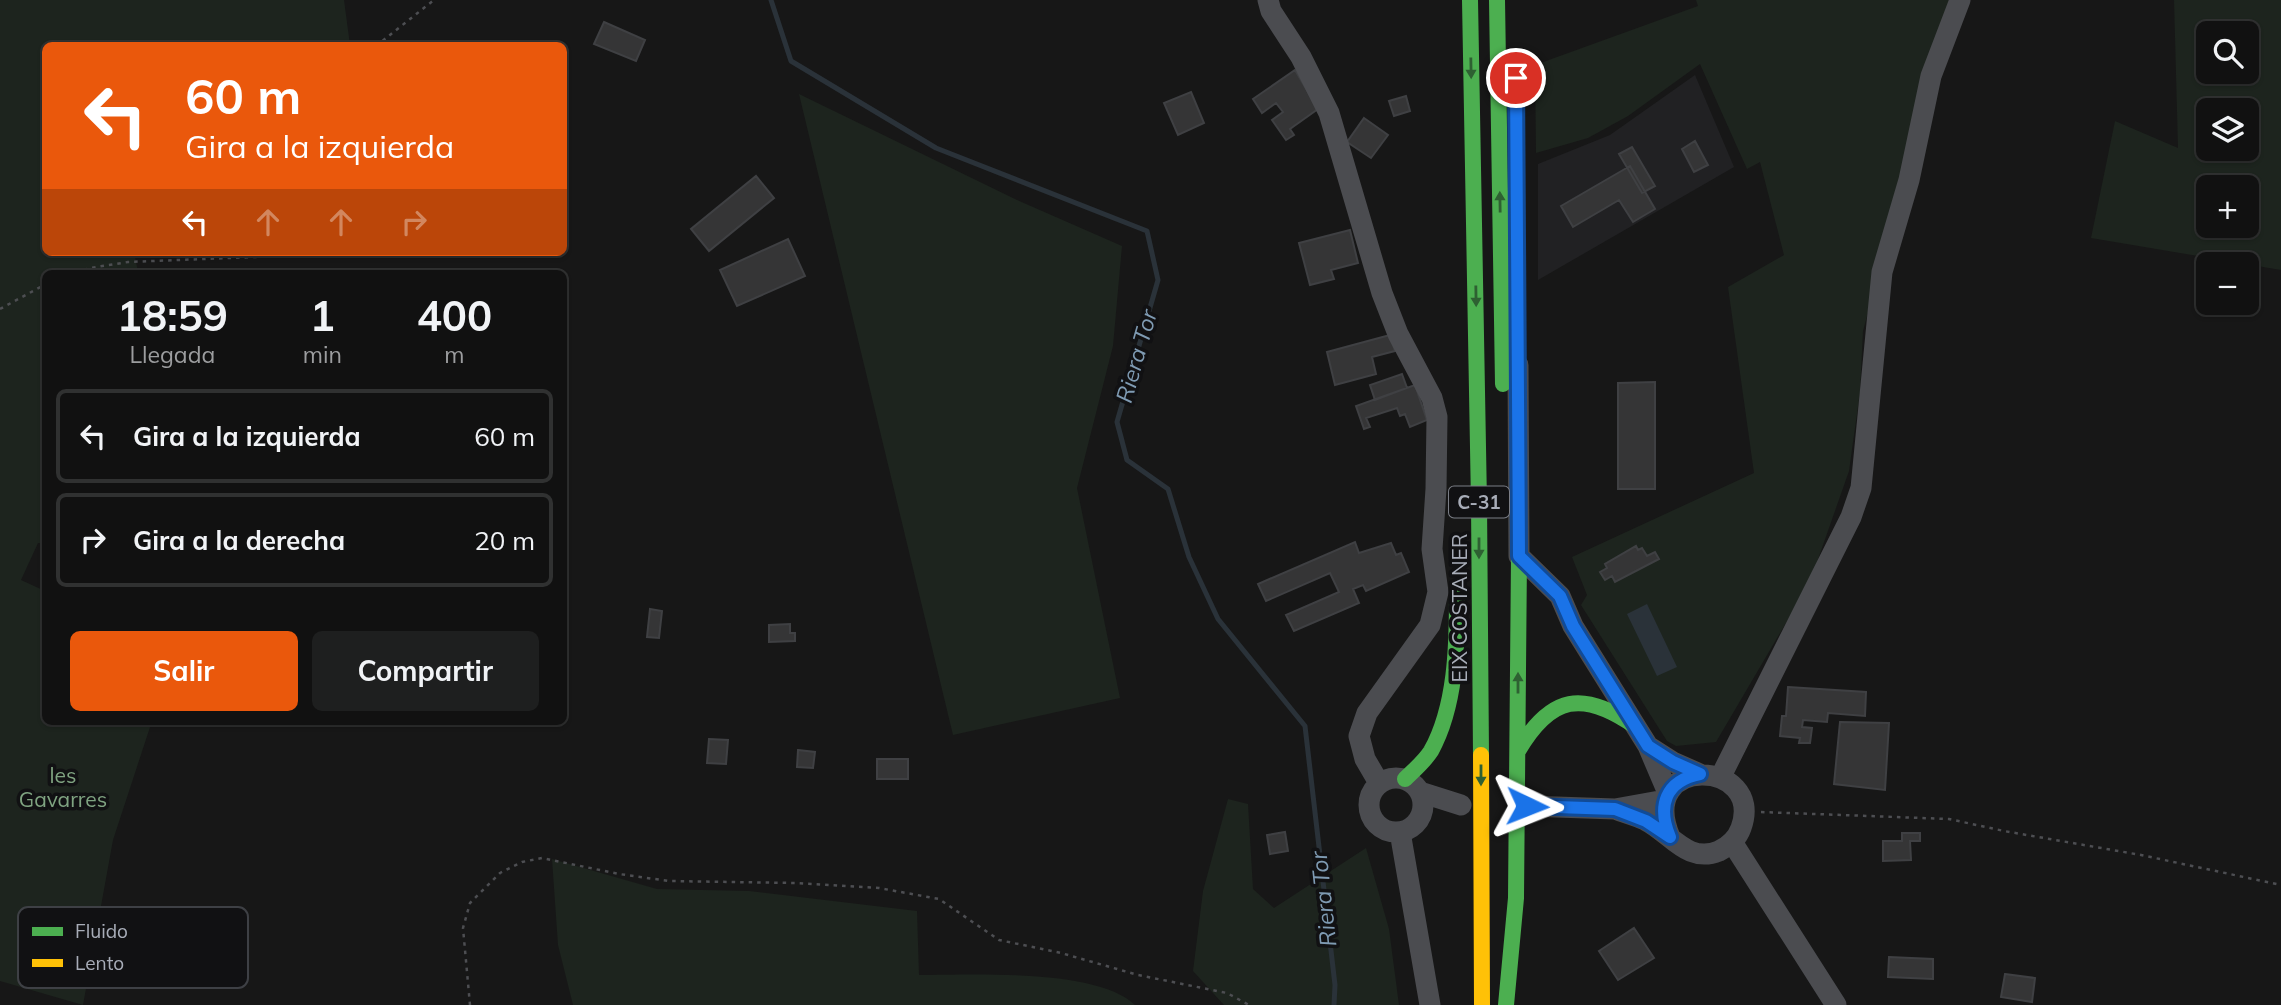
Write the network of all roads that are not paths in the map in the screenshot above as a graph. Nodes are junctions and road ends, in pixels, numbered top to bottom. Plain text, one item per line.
1 (1268, 0) edge
2 (1470, 0) edge
3 (1497, 0) edge
4 (1515, 0) edge
5 (1960, 0) edge
6 (1519, 556) junction
7 (1457, 577) dead end
8 (1635, 726) junction
9 (1648, 746) junction
10 (1518, 751) junction
11 (1710, 776) junction
12 (1379, 783) junction
13 (1412, 785) junction
14 (1667, 797) junction
15 (1527, 806) dead end
16 (1615, 809) junction
17 (1420, 818) junction
18 (1400, 832) junction
19 (1670, 837) junction
20 (1732, 842) junction
21 (1430, 1005) edge
22 (1482, 1005) edge
23 (1505, 1005) edge
24 (1836, 1005) edge

1 - 12 street
2 -> 22 highway, EIX COSTANER / C-31
23 -> 3 highway, C-31
4 - 6 street
5 - 11 street
6 - 8 street
10 -> 6 highway
7 - 13 highway
8 - 9 street
8 - 10 highway
9 - 11 street
9 - 14 street
10 - 23 highway
11 - 14 street
11 - 20 street
12 - 13 street
12 - 18 street
13 - 17 street
13 - 17 street
14 - 16 street
14 - 19 street
15 - 16 street
16 - 19 street
17 - 18 street
18 - 21 street
19 - 20 street
20 - 24 street

